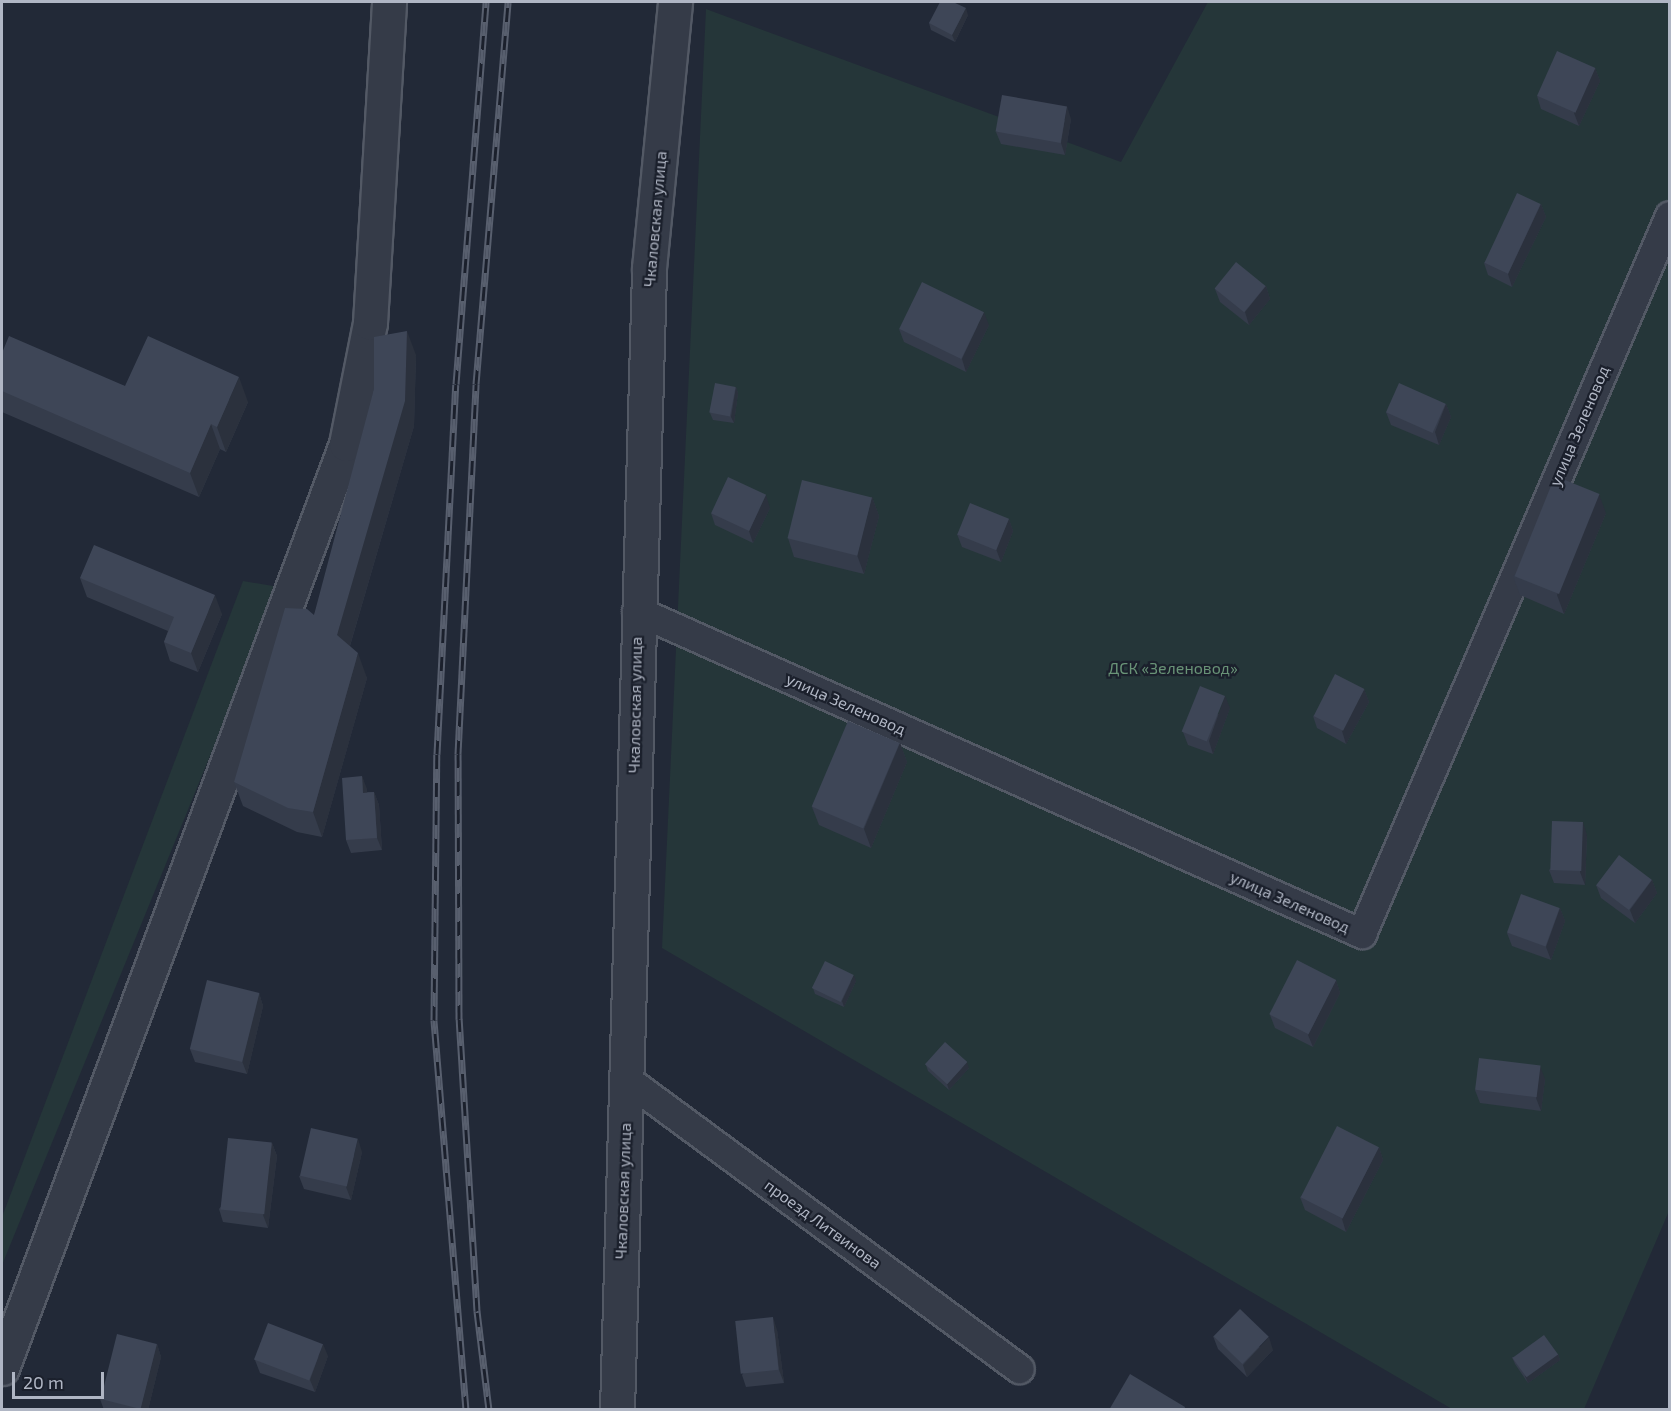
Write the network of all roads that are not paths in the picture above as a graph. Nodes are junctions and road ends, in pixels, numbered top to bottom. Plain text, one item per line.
1 (389, 2) edge
2 (675, 2) edge
3 (1670, 216) edge
4 (637, 611) junction
5 (626, 1079) junction
6 (2, 1368) edge
7 (1020, 1369) dead end
8 (616, 1410) edge

1 - 6 street
2 - 4 street, Чкаловская улица
3 - 4 street, улица Зеленовод
4 - 5 street, Чкаловская улица
5 - 7 street, проезд Литвинова
5 - 8 street, Чкаловская улица

